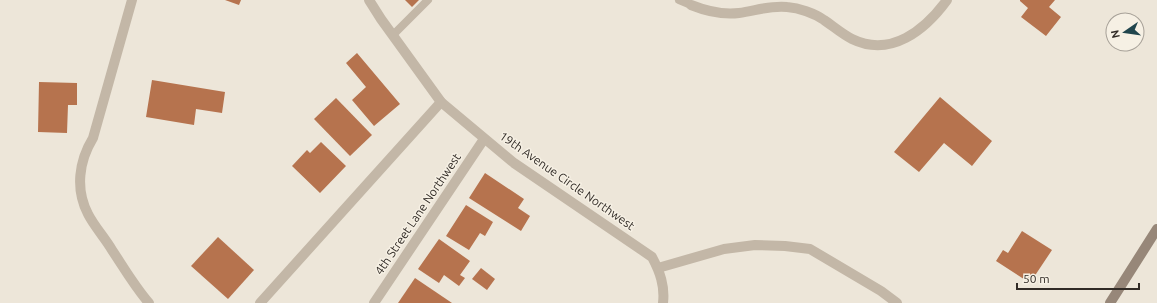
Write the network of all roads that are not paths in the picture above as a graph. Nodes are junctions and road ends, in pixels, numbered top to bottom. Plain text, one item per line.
1 (132, 0) edge
2 (369, 0) edge
3 (428, 0) edge
4 (679, 0) edge
5 (947, 0) edge
6 (691, 5) joint
7 (393, 35) junction
8 (441, 102) junction
9 (484, 139) junction
10 (1157, 229) edge
11 (658, 268) junction
12 (149, 303) edge
13 (260, 303) edge
14 (374, 303) edge
15 (663, 303) edge
16 (897, 303) edge
17 (1110, 303) edge

1 - 12 street
2 - 7 street, 19th Avenue Circle Northwest
3 - 7 lane
4 - 6 lane
5 - 6 street
7 - 8 street, 19th Avenue Circle Northwest
8 - 9 street, 19th Avenue Circle Northwest
8 - 13 street
9 - 11 street, 19th Avenue Circle Northwest
9 - 14 street, 4th Street Lane Northwest
10 - 17 street
11 - 15 street, 19th Avenue Circle Northwest
11 - 16 street

